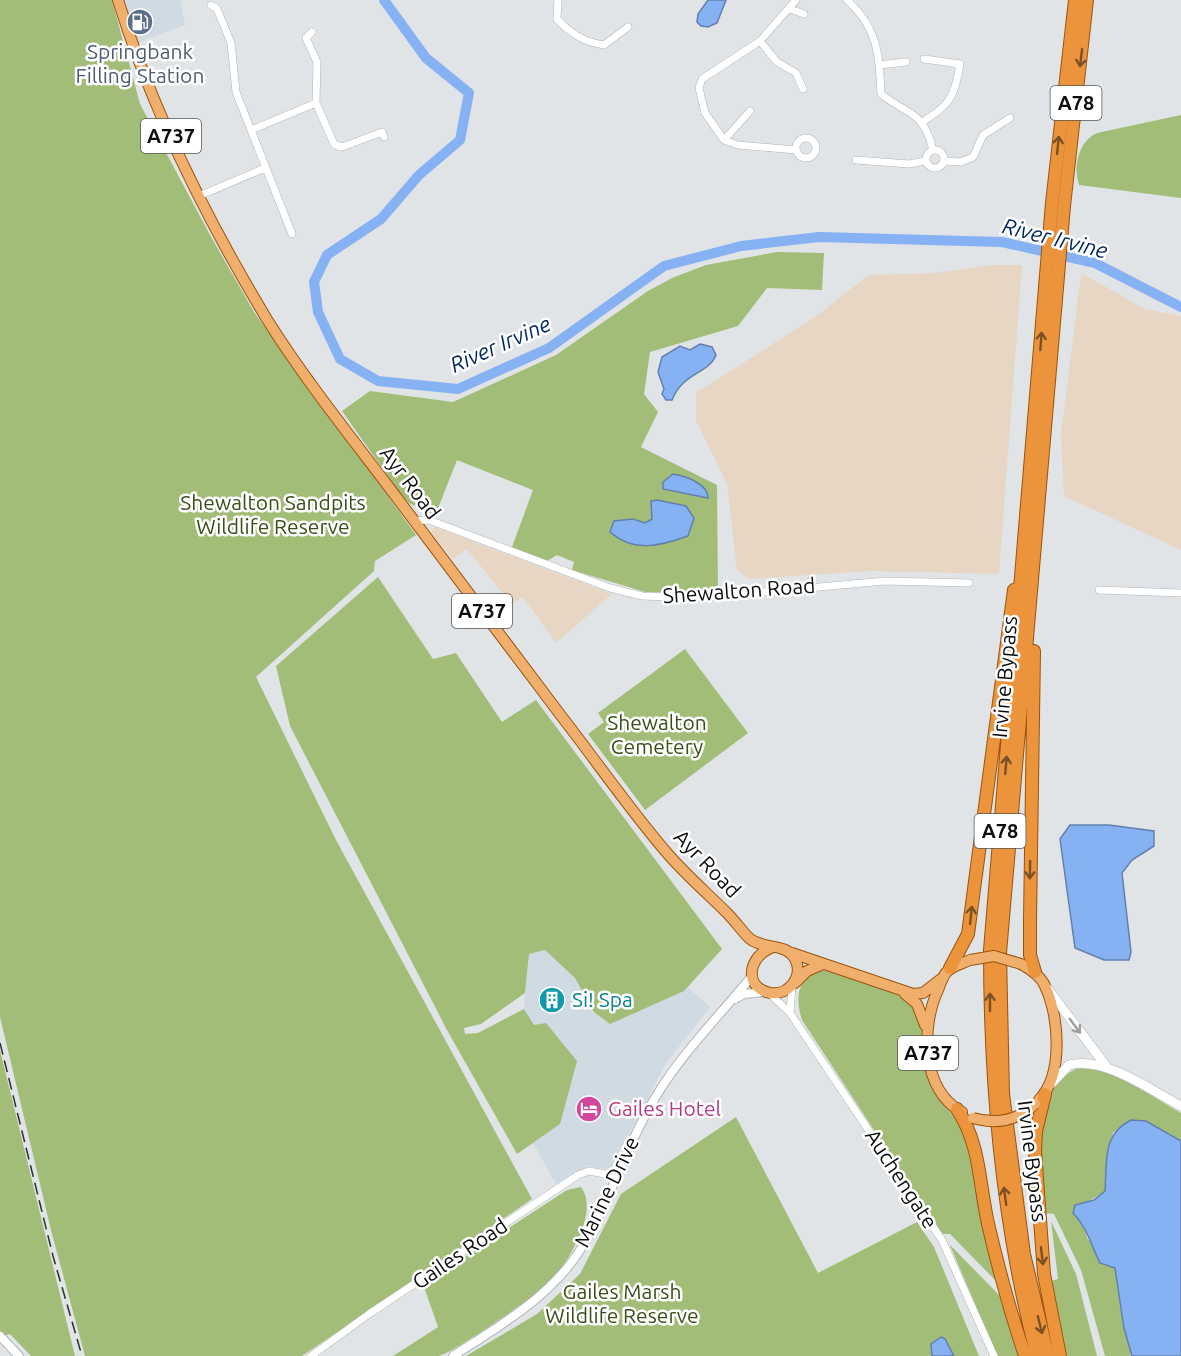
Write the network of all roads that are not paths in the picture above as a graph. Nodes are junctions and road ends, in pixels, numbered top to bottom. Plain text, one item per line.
1 (118, 0) edge
2 (558, 0) edge
3 (796, 0) edge
4 (847, 0) edge
5 (1075, 0) edge
6 (1088, 0) edge
7 (212, 5) dead end
8 (790, 9) junction
9 (804, 14) dead end
10 (628, 27) dead end
11 (312, 32) dead end
12 (760, 41) junction
13 (924, 59) dead end
14 (906, 62) dead end
15 (879, 65) junction
16 (803, 89) dead end
17 (316, 103) junction
18 (750, 111) dead end
19 (1010, 118) dead end
20 (922, 122) junction
21 (251, 130) junction
22 (384, 137) dead end
23 (724, 140) junction
24 (796, 150) dead end
25 (933, 150) junction
26 (898, 153) dead end
27 (856, 160) dead end
28 (925, 161) junction
29 (944, 161) junction
30 (898, 163) junction
31 (265, 168) junction
32 (199, 196) junction
33 (1058, 204) junction
34 (292, 234) dead end
35 (1050, 305) junction
36 (1031, 471) junction
37 (414, 521) junction
38 (1036, 538) junction
39 (969, 583) dead end
40 (1099, 590) dead end
41 (1181, 593) edge
42 (750, 939) junction
43 (773, 947) junction
44 (789, 952) junction
45 (821, 964) junction
46 (948, 971) junction
47 (752, 972) junction
48 (1035, 972) junction
49 (793, 985) junction
50 (1045, 985) junction
51 (767, 992) junction
52 (901, 992) junction
53 (732, 1000) junction
54 (790, 1013) junction
55 (926, 1029) junction
56 (1106, 1066) junction
57 (1047, 1090) junction
58 (1181, 1107) edge
59 (957, 1109) junction
60 (616, 1176) junction
61 (0, 1336) edge
62 (19, 1356) edge
63 (312, 1356) edge
64 (453, 1356) edge
65 (994, 1356) edge
66 (1025, 1356) edge
67 (1037, 1356) edge
68 (1048, 1356) edge
69 (1060, 1356) edge

1 - 32 main road, Ayr Road / A737
2 - 10 street
3 - 8 street
4 - 15 street
33 -> 5 highway, Irvine Bypass / A78
6 -> 33 highway, Irvine Bypass / A78
7 - 21 street
8 - 9 street
8 - 12 street
11 - 17 street
12 - 16 street
12 - 23 street
13 - 20 street
14 - 15 street
15 - 20 street
17 - 21 street
17 - 22 street
18 - 23 street
19 - 29 street
20 - 25 street
21 - 31 street
23 - 24 street
25 - 28 street
25 - 29 street
26 - 30 street
27 - 30 street
28 - 29 street
28 - 30 street
31 - 32 street
31 - 34 street
32 - 37 main road, Ayr Road / A737
33 - 35 highway, Irvine Bypass / A78
36 -> 35 highway, Irvine Bypass / A78
35 - 38 highway, Irvine Bypass / A78
46 -> 36 highway
67 -> 36 highway, Irvine Bypass / A78
37 - 39 street, Shewalton Road
37 - 42 main road, Ayr Road / A737
38 -> 48 highway
38 -> 68 highway, Irvine Bypass / A78
40 - 41 street
42 - 43 main road, Ayr Road / A737
42 - 47 main road
43 - 44 main road, A737
43 - 47 main road
44 - 45 main road, A737
44 - 49 main road
45 - 49 main road
45 - 52 main road, A737
46 - 48 main road, A737, bridge
46 - 52 main road, A737
46 - 55 main road, A737
47 - 51 main road
47 - 53 street, Marine Drive
48 - 50 main road, A737
49 - 51 main road
49 - 54 street
50 -> 56 main road
50 - 57 main road, A737
51 - 53 street
51 - 54 street, Auchengate
52 - 55 main road, A737
53 - 60 street, Marine Drive
54 - 65 street, Auchengate
55 - 59 main road, A737
56 - 57 main road
56 - 58 main road
57 - 59 main road, A737, bridge
57 -> 69 highway
59 - 66 highway
60 - 63 street, Gailes Road
60 - 64 street, Marine Drive
61 - 62 street

